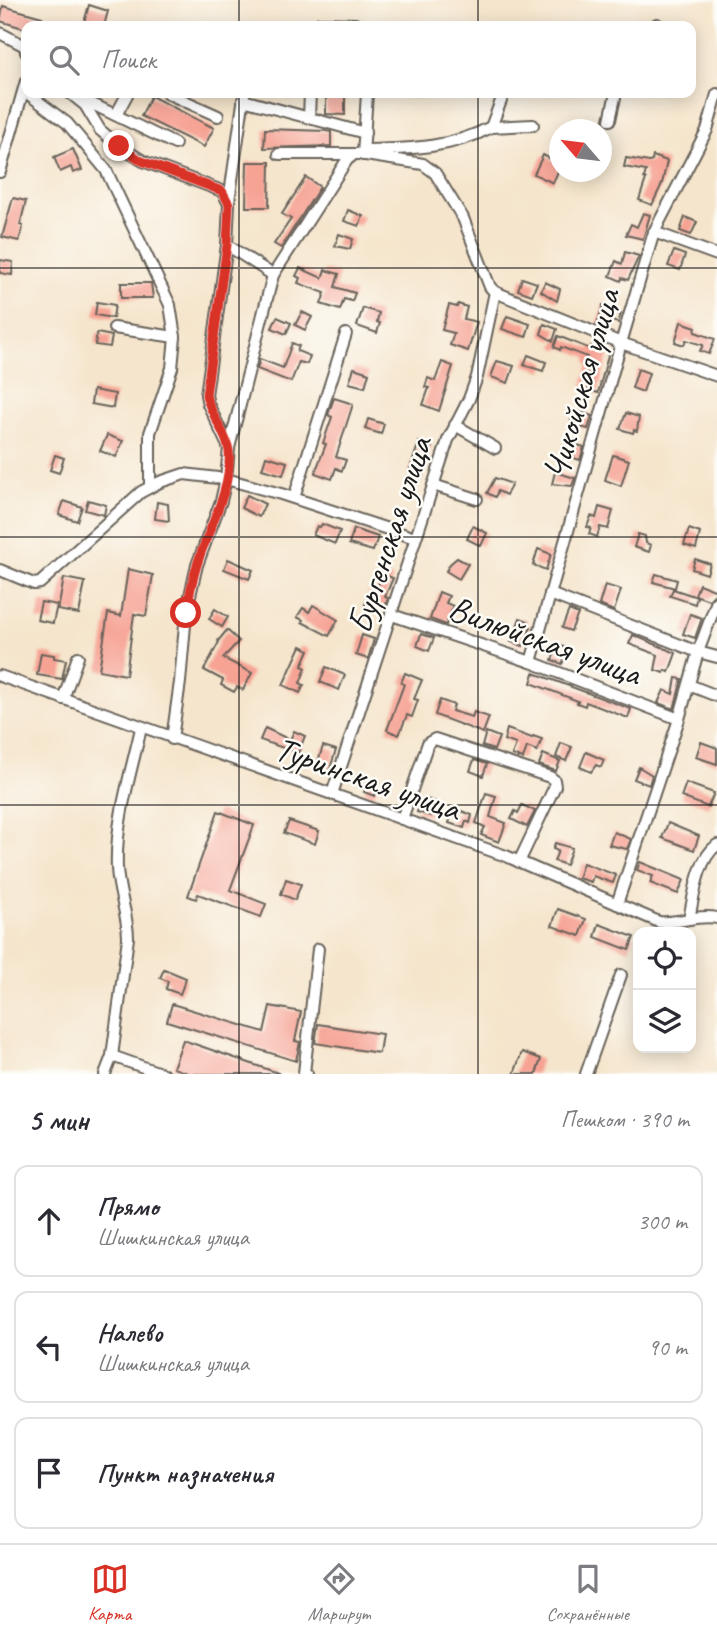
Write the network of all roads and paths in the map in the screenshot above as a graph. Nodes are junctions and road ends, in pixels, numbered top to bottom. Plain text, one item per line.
1 (0, 33) edge
2 (21, 44) edge
3 (717, 94) edge
4 (23, 98) edge
5 (37, 98) edge
6 (76, 98) edge
7 (80, 98) edge
8 (125, 98) edge
9 (178, 98) edge
10 (244, 98) edge
11 (250, 98) edge
12 (310, 98) edge
13 (368, 98) edge
14 (503, 98) edge
15 (614, 98) edge
16 (116, 115) junction
17 (218, 116) dead end
18 (309, 117) junction
19 (610, 119) edge
20 (533, 125) dead end
21 (491, 127) junction
22 (0, 128) edge
23 (12, 130) junction
24 (712, 131) edge
25 (365, 133) junction
26 (175, 144) dead end
27 (360, 153) junction
28 (279, 154) dead end
29 (0, 173) edge
30 (229, 204) junction
31 (654, 232) junction
32 (227, 245) junction
33 (717, 255) edge
34 (273, 275) junction
35 (495, 292) junction
36 (114, 328) dead end
37 (346, 334) dead end
38 (175, 337) junction
39 (621, 343) junction
40 (717, 376) edge
41 (455, 425) junction
42 (495, 448) dead end
43 (229, 449) junction
44 (226, 478) junction
45 (433, 485) junction
46 (150, 487) junction
47 (294, 498) junction
48 (477, 499) dead end
49 (415, 538) junction
50 (0, 570) edge
51 (550, 594) junction
52 (717, 601) edge
53 (392, 615) junction
54 (698, 652) junction
55 (78, 657) dead end
56 (717, 657) edge
57 (531, 662) junction
58 (0, 676) edge
59 (689, 685) junction
60 (717, 696) edge
61 (63, 699) junction
62 (679, 719) junction
63 (141, 728) junction
64 (172, 739) junction
65 (332, 794) junction
66 (402, 819) junction
67 (717, 844) edge
68 (519, 862) junction
69 (617, 904) junction
70 (717, 918) edge
71 (689, 919) junction
72 (318, 949) dead end
73 (621, 975) dead end
74 (111, 1056) junction
75 (105, 1074) edge
76 (163, 1074) edge
77 (307, 1074) edge
78 (586, 1074) edge

1 - 2 street
3 - 24 street, Чикойская улица
4 - 23 street
5 - 38 street
6 - 30 street
7 - 16 street
8 - 16 street
9 - 17 street
10 - 30 street
11 - 18 street
12 - 18 street
13 - 25 street
14 - 21 street
15 - 19 street
16 - 26 street
18 - 25 street
20 - 21 street
21 - 27 street
22 - 23 street
23 - 29 street
24 - 31 street, Чикойская улица
25 - 27 street
27 - 28 street
27 - 34 street
27 - 35 street
30 - 32 street
31 - 33 street
31 - 39 street, Чикойская улица
32 - 34 street
32 - 43 street
34 - 43 street
35 - 39 street
35 - 41 street, Бургенская улица
36 - 38 street
37 - 47 street
38 - 46 street
39 - 40 street
39 - 51 street, Чикойская улица
41 - 42 street
41 - 45 street, Бургенская улица
43 - 44 street
44 - 46 street
44 - 47 street
44 - 64 street
45 - 48 street
45 - 49 street, Бургенская улица
46 - 50 street
47 - 49 street
49 - 53 street, Бургенская улица
51 - 54 street
51 - 57 street, Чикойская улица
52 - 54 street
53 - 57 street, Вилюйская улица
53 - 65 street, Бургенская улица
54 - 56 street
54 - 59 street
55 - 61 street
57 - 62 street, Вилюйская улица
58 - 61 street, Туринская улица
59 - 60 street
59 - 62 street
61 - 63 street, Туринская улица
62 - 69 street
63 - 64 street, Туринская улица
63 - 74 street
64 - 65 street, Туринская улица
65 - 66 street, Туринская улица
66 - 68 street, Туринская улица
66 - 68 street
67 - 71 street
68 - 69 street, Туринская улица
69 - 71 street, Туринская улица
70 - 71 street, Туринская улица
72 - 77 street
73 - 78 street
74 - 75 street
74 - 76 street

